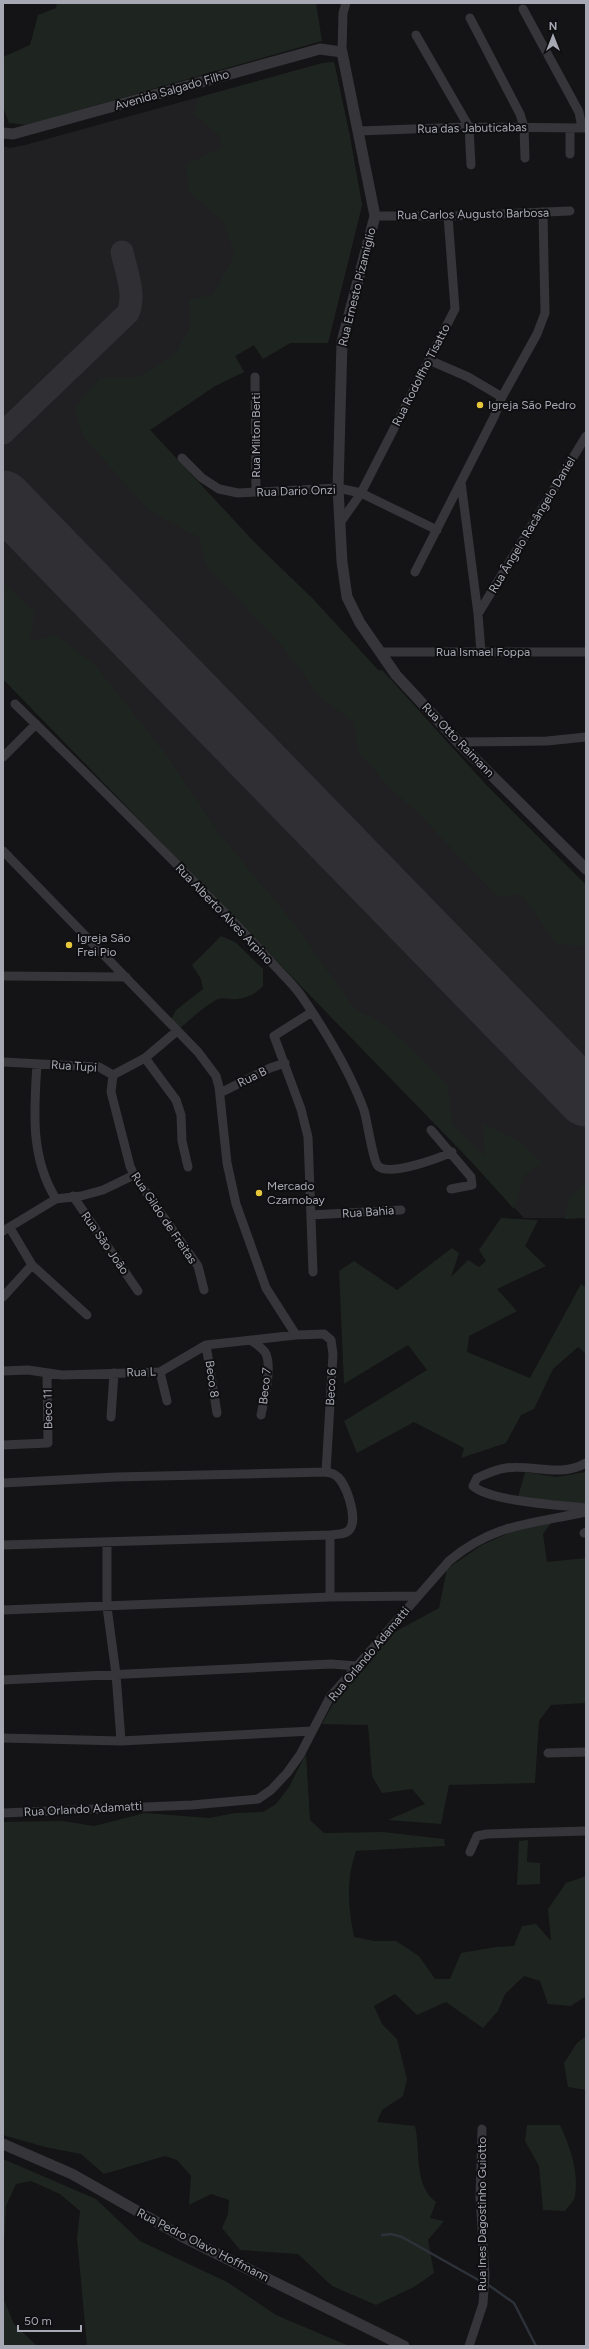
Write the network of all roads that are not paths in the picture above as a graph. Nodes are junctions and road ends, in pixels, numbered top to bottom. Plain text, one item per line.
1 (346, 3) edge
2 (523, 9) dead end
3 (470, 18) dead end
4 (416, 35) dead end
5 (342, 52) junction
6 (524, 127) junction
7 (469, 128) junction
8 (570, 128) junction
9 (584, 128) edge
10 (358, 131) junction
11 (3, 133) edge
12 (570, 154) dead end
13 (525, 158) dead end
14 (471, 165) dead end
15 (570, 211) dead end
16 (543, 212) junction
17 (375, 216) junction
18 (448, 216) junction
19 (429, 360) junction
20 (255, 377) dead end
21 (502, 397) junction
22 (586, 436) edge
23 (182, 458) dead end
24 (462, 482) junction
25 (338, 488) junction
26 (256, 492) junction
27 (361, 494) junction
28 (340, 523) junction
29 (437, 530) junction
30 (415, 572) dead end
31 (347, 597) joint
32 (478, 614) junction
33 (380, 652) junction
34 (481, 652) junction
35 (586, 652) edge
36 (15, 704) dead end
37 (36, 724) junction
38 (586, 737) edge
39 (458, 742) junction
40 (3, 757) edge
41 (3, 851) edge
42 (586, 869) edge
43 (3, 976) edge
44 (126, 977) junction
45 (312, 1012) junction
46 (177, 1031) junction
47 (145, 1058) junction
48 (3, 1062) edge
49 (285, 1063) junction
50 (36, 1064) junction
51 (113, 1075) junction
52 (220, 1093) junction
53 (431, 1130) dead end
54 (452, 1152) junction
55 (188, 1167) dead end
56 (134, 1175) junction
57 (451, 1189) dead end
58 (73, 1196) junction
59 (56, 1199) junction
60 (401, 1210) dead end
61 (311, 1215) junction
62 (6, 1229) edge
63 (32, 1265) junction
64 (312, 1272) dead end
65 (204, 1290) dead end
66 (138, 1291) dead end
67 (3, 1297) edge
68 (87, 1315) dead end
69 (296, 1335) junction
70 (250, 1340) junction
71 (206, 1345) junction
72 (3, 1371) edge
73 (160, 1372) junction
74 (114, 1373) junction
75 (47, 1374) junction
76 (167, 1401) dead end
77 (217, 1413) dead end
78 (261, 1415) dead end
79 (111, 1417) dead end
80 (3, 1445) edge
81 (586, 1463) edge
82 (326, 1472) junction
83 (3, 1483) edge
84 (586, 1508) edge
85 (586, 1512) edge
86 (330, 1535) junction
87 (107, 1542) junction
88 (3, 1545) edge
89 (418, 1596) junction
90 (330, 1597) junction
91 (107, 1607) junction
92 (3, 1610) edge
93 (357, 1666) junction
94 (116, 1674) junction
95 (3, 1680) edge
96 (312, 1731) junction
97 (3, 1738) edge
98 (121, 1741) junction
99 (586, 1752) edge
100 (548, 1753) dead end
101 (3, 1813) edge
102 (586, 1831) edge
103 (470, 1852) dead end
104 (482, 2129) dead end
105 (3, 2144) edge
106 (404, 2346) edge
107 (469, 2346) edge

1 - 5 street
2 - 9 street
3 - 6 street
4 - 7 street
5 - 10 street, Rua Ernesto Pizamiglio
5 - 11 street, Avenida Salgado Filho
6 - 7 street, Rua das Jabuticabas
6 - 8 street, Rua das Jabuticabas
6 - 13 street
7 - 10 street, Rua das Jabuticabas
7 - 14 street
8 - 9 street, Rua das Jabuticabas
8 - 12 street
10 - 17 street, Rua Ernesto Pizamiglio
15 - 16 street, Rua Carlos Augusto Barbosa
16 - 18 street, Rua Carlos Augusto Barbosa
16 - 21 street
17 - 18 street, Rua Carlos Augusto Barbosa
17 - 25 street, Rua Ernesto Pizamiglio
18 - 19 street, Rua Rodolfho Tisatto
19 - 21 street
19 - 27 street, Rua Rodolfho Tisatto
20 - 26 street, Rua Milton Berti
21 - 24 street
22 - 32 street, Rua Ângelo Racângelo Daniel
23 - 26 street, Rua Dario Onzi
24 - 29 street
24 - 32 street
25 - 26 street, Rua Dario Onzi
25 - 27 street, Rua Dario Onzi
25 - 28 street, Rua Ernesto Pizamiglio
27 - 28 street, Rua Rodolfho Tisatto
27 - 29 street, Rua Dario Onzi
28 - 31 street, Rua Ernesto Pizamiglio
29 - 30 street
31 - 33 street, Rua Otto Raimann
32 - 34 street
33 - 34 street, Rua Ismael Foppa
33 - 39 street, Rua Otto Raimann
34 - 35 street, Rua Ismael Foppa
36 - 37 street, Rua Alberto Alves Arpino
37 - 40 street
37 - 45 street, Rua Alberto Alves Arpino
38 - 39 street
39 - 42 street, Rua Otto Raimann
41 - 44 street
43 - 44 street
44 - 46 street
45 - 49 street
45 - 54 street, Rua Alberto Alves Arpino
46 - 47 street, Rua Tupi
46 - 52 street
47 - 51 street, Rua Tupi
47 - 55 street
48 - 50 street, Rua Tupi
49 - 52 street, Rua B
49 - 61 street
50 - 51 street, Rua Tupi
50 - 59 street
51 - 56 street, Rua Gildo de Freitas
52 - 69 street
53 - 54 street
54 - 57 street
56 - 58 street
56 - 65 street, Rua Gildo de Freitas
58 - 59 street
58 - 66 street, Rua São João
59 - 62 street
60 - 61 street, Rua Bahia
61 - 64 street
62 - 63 street
63 - 67 street
63 - 68 street
69 - 70 street, Rua L
69 - 82 street, Beco 6
70 - 71 street, Rua L
70 - 78 street, Beco 7
71 - 73 street, Rua L
71 - 77 street, Beco 8
72 - 75 street, Rua L
73 - 74 street, Rua L
73 - 76 street
74 - 75 street, Rua L
74 - 79 street
75 - 80 street, Beco 11
81 - 84 street
82 - 83 street
82 - 86 street
85 - 89 street, Rua Orlando Adamatti
86 - 87 street
86 - 90 street
87 - 88 street
87 - 91 street
89 - 90 street
89 - 93 street, Rua Orlando Adamatti
90 - 91 street
91 - 92 street
91 - 94 street
93 - 94 street
93 - 96 street, Rua Orlando Adamatti
94 - 95 street
94 - 98 street
96 - 98 street
96 - 101 street, Rua Orlando Adamatti
97 - 98 street
99 - 100 street
102 - 103 street
104 - 107 street, Rua Ines Dagostinho Guiotto
105 - 106 street, Rua Pedro Olavo Hoffmann

